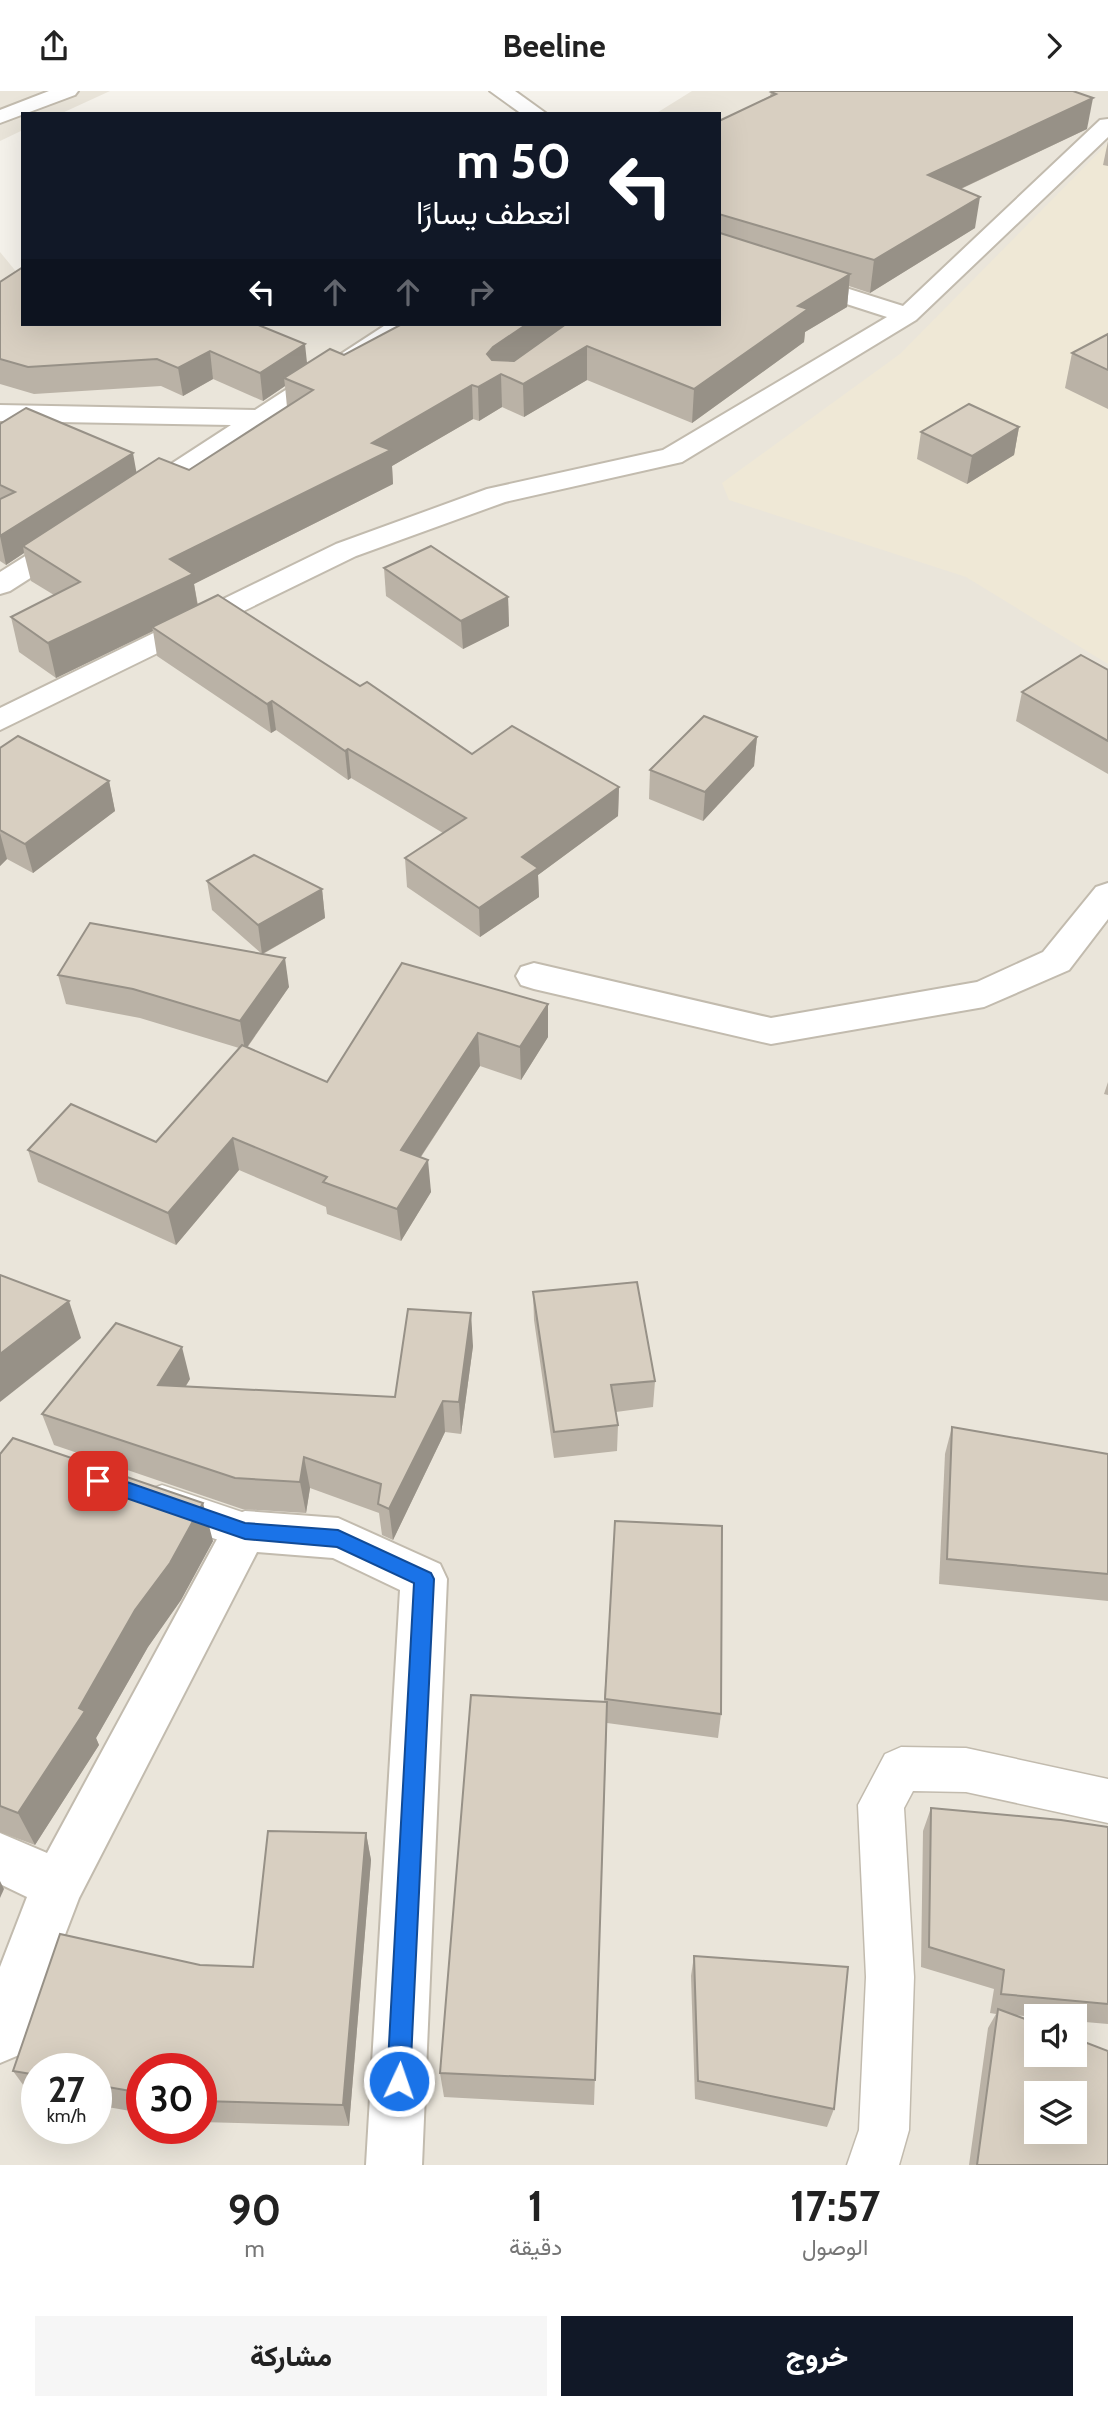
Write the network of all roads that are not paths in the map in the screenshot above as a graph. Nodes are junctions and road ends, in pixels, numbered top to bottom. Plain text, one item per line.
1 (68, 91) edge
2 (500, 91) edge
3 (534, 112) edge
4 (0, 117) edge
5 (1108, 125) edge
6 (721, 256) edge
7 (907, 315) junction
8 (401, 326) edge
9 (0, 413) edge
10 (260, 418) junction
11 (116, 512) edge
12 (93, 526) edge
13 (0, 585) edge
14 (0, 720) edge
15 (1108, 895) edge
16 (534, 976) dead end
17 (129, 1491) edge
18 (245, 1531) junction
19 (1108, 1801) edge
20 (0, 1858) edge
21 (58, 1885) junction
22 (0, 2036) edge
23 (394, 2165) edge
24 (873, 2165) edge

1 - 4 street
2 - 3 street
5 - 7 street
6 - 7 street
7 - 14 street
8 - 10 street
9 - 10 street
10 - 11 street
12 - 13 street
15 - 16 street
17 - 18 lane
18 - 21 street
18 - 23 street
19 - 24 lane
20 - 21 street
21 - 22 street

